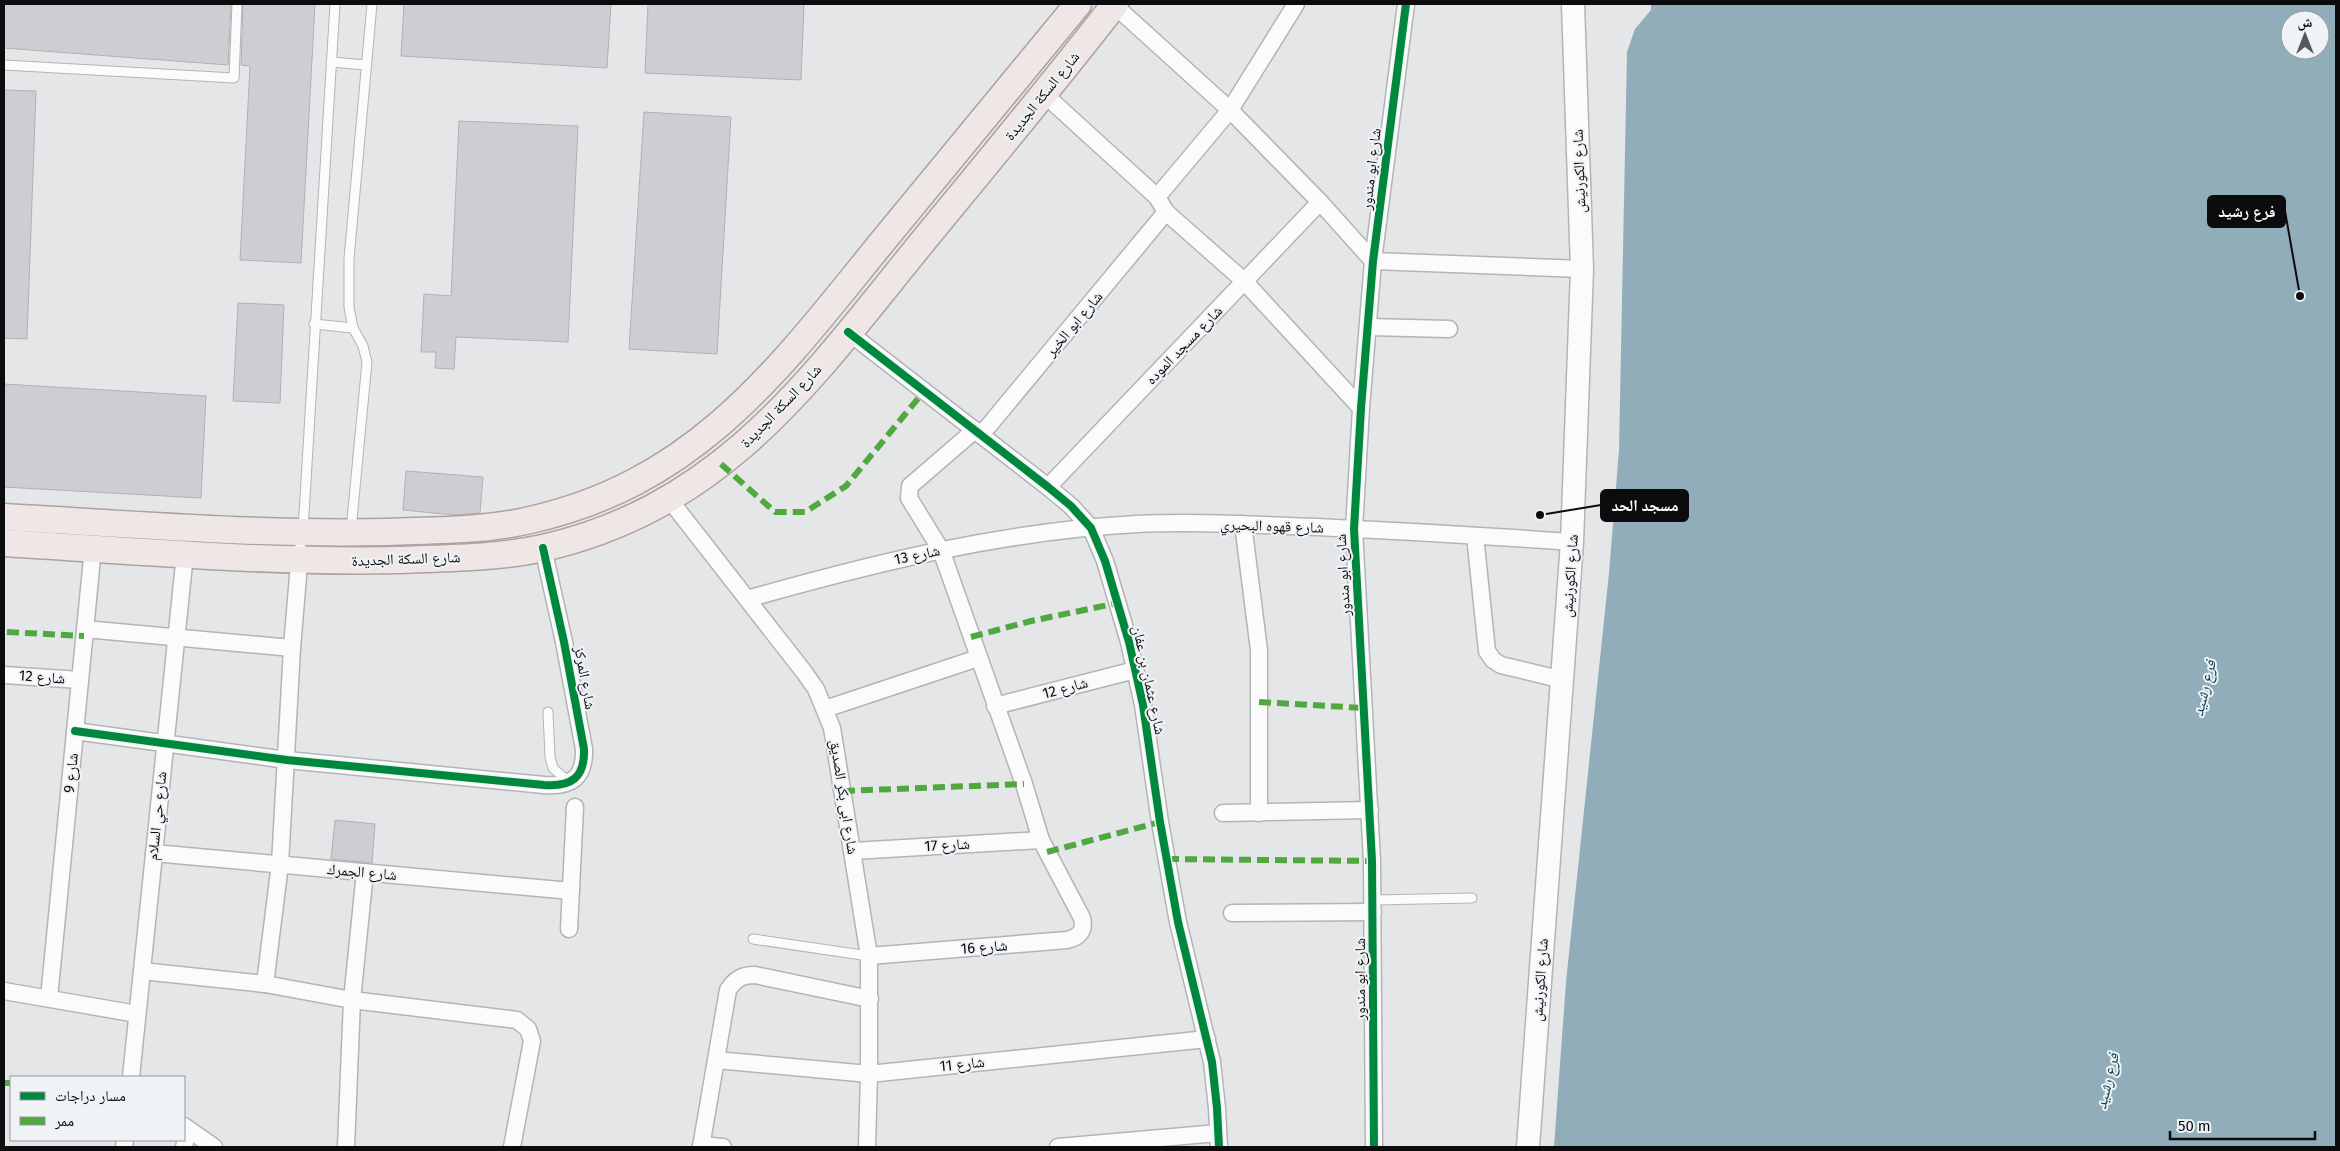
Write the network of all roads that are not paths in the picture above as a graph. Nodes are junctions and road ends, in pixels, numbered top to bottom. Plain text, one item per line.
1 (237, 4) edge
2 (335, 4) edge
3 (372, 4) edge
4 (1078, 4) edge
5 (1115, 4) edge
6 (1296, 4) edge
7 (1406, 4) edge
8 (1573, 4) edge
9 (331, 62) junction
10 (4, 65) edge
11 (366, 65) junction
12 (1044, 94) junction
13 (1230, 110) junction
14 (1156, 197) junction
15 (1320, 202) junction
16 (1166, 212) junction
17 (1373, 261) junction
18 (1582, 269) junction
19 (1244, 282) junction
20 (314, 324) junction
21 (1368, 327) junction
22 (354, 328) junction
23 (1449, 329) dead end
24 (848, 332) junction
25 (1361, 408) junction
26 (978, 432) junction
27 (1048, 488) junction
28 (669, 499) junction
29 (4, 517) edge
30 (1243, 524) junction
31 (1091, 528) junction
32 (1354, 529) junction
33 (302, 532) junction
34 (351, 533) junction
35 (1475, 536) junction
36 (4, 542) edge
37 (1572, 542) junction
38 (93, 548) junction
39 (543, 548) junction
40 (941, 550) junction
41 (185, 554) junction
42 (299, 561) junction
43 (747, 599) junction
44 (85, 629) junction
45 (175, 639) junction
46 (292, 648) junction
47 (978, 658) junction
48 (1135, 670) junction
49 (4, 675) edge
50 (80, 680) junction
51 (1563, 680) junction
52 (995, 706) junction
53 (825, 709) junction
54 (548, 712) dead end
55 (75, 731) junction
56 (165, 742) junction
57 (287, 760) junction
58 (570, 783) junction
59 (575, 807) dead end
60 (1370, 810) junction
61 (1223, 813) dead end
62 (1259, 813) junction
63 (1041, 840) junction
64 (853, 851) junction
65 (154, 853) junction
66 (280, 864) junction
67 (365, 872) junction
68 (571, 891) junction
69 (1472, 898) dead end
70 (1373, 906) junction
71 (1232, 913) dead end
72 (569, 930) dead end
73 (753, 940) dead end
74 (870, 956) junction
75 (142, 971) junction
76 (265, 984) junction
77 (4, 991) edge
78 (49, 998) junction
79 (870, 999) junction
80 (352, 1000) junction
81 (138, 1014) junction
82 (1207, 1039) junction
83 (716, 1060) junction
84 (870, 1074) junction
85 (131, 1076) edge
86 (186, 1127) edge
87 (1218, 1140) edge
88 (701, 1146) edge
89 (214, 1147) edge
90 (346, 1147) edge
91 (512, 1147) edge
92 (723, 1147) edge
93 (867, 1147) edge
94 (1058, 1147) edge
95 (1374, 1147) edge
96 (1528, 1147) edge

1 - 10 lane
2 - 9 lane
3 - 11 lane
4 - 34 main road, شارع السكة الجديدة
5 - 12 main road, شارع السكة الجديدة
5 - 13 street
6 - 13 street
7 - 17 street, شارع ابو مندور
8 - 18 main road, شارع الكورنيش
9 - 11 lane
9 - 20 lane
11 - 22 lane
12 - 14 street
12 - 24 main road, شارع السكة الجديدة
13 - 14 street
13 - 15 street
14 - 16 street
15 - 17 street
15 - 19 street, شارع مسجد الموده
16 - 19 street
16 - 26 street, شارع ابو الخير
17 - 18 street
17 - 21 street, شارع ابو مندور
18 - 37 main road, شارع الكورنيش
19 - 25 street
19 - 27 street, شارع مسجد الموده
20 - 22 lane
20 - 33 lane
21 - 23 street
21 - 25 street, شارع ابو مندور
22 - 34 lane
24 - 26 street, شارع عثمان بن عفان
24 - 28 main road, شارع السكة الجديدة
25 - 32 street, شارع ابو مندور
26 - 27 street, شارع عثمان بن عفان
26 - 40 street, شارع ابو الخير
27 - 31 street, شارع عثمان بن عفان
28 - 39 main road, شارع السكة الجديدة
28 - 43 street, شارع ابى بكر الصديق
29 - 33 main road, شارع السكة الجديدة
30 - 31 street, شارع قهوه البحيري
30 - 32 street, شارع قهوه البحيري
30 - 62 street
31 - 40 street, شارع 13
31 - 48 street, شارع عثمان بن عفان
32 - 35 street, شارع قهوه البحيري
32 - 60 street, شارع ابو مندور
33 - 34 main road, شارع السكة الجديدة
33 - 42 street
35 - 37 street, شارع قهوه البحيري
35 - 51 street
36 - 38 main road, شارع السكة الجديدة
37 - 51 main road, شارع الكورنيش
38 - 41 main road, شارع السكة الجديدة
38 - 44 street, شارع 9
39 - 42 main road, شارع السكة الجديدة
39 - 58 street, شارع المركز
40 - 43 street, شارع 13
40 - 47 street
41 - 42 main road, شارع السكة الجديدة
41 - 45 street, شارع حي السلام
42 - 46 street
43 - 53 street, شارع ابى بكر الصديق
44 - 45 street
44 - 50 street, شارع 9
45 - 46 street
45 - 56 street, شارع حي السلام
46 - 57 street
47 - 52 street
47 - 53 street
48 - 52 street, شارع 12
48 - 82 street, شارع عثمان بن عفان
49 - 50 street, شارع 12
50 - 55 street, شارع 9
51 - 96 main road, شارع الكورنيش
52 - 63 street
53 - 64 street, شارع ابى بكر الصديق
54 - 58 lane
55 - 56 street
55 - 78 street, شارع 9
56 - 57 street
56 - 65 street, شارع حي السلام
57 - 58 street
57 - 66 street
59 - 68 street
60 - 62 street
60 - 70 street, شارع ابو مندور
61 - 62 street
63 - 64 street, شارع 17
63 - 74 street, شارع 16
64 - 74 street, شارع ابى بكر الصديق
65 - 66 street, شارع الجمرك
65 - 75 street, شارع حي السلام
66 - 67 street, شارع الجمرك
66 - 76 street
67 - 68 street, شارع الجمرك
67 - 80 street
68 - 72 street
69 - 70 lane
70 - 71 street
70 - 95 street, شارع ابو مندور
73 - 74 lane
74 - 79 street, شارع ابى بكر الصديق
75 - 76 street
75 - 81 street, شارع حي السلام
76 - 80 street
77 - 78 street
78 - 81 street
79 - 83 street
79 - 84 street, شارع ابى بكر الصديق
80 - 90 street
80 - 91 street
81 - 85 street, شارع حي السلام
82 - 84 street, شارع 11
82 - 87 street, شارع عثمان بن عفان
83 - 84 street, شارع 11
83 - 88 street
84 - 93 street, شارع ابى بكر الصديق
86 - 89 street
87 - 94 street
88 - 92 street

